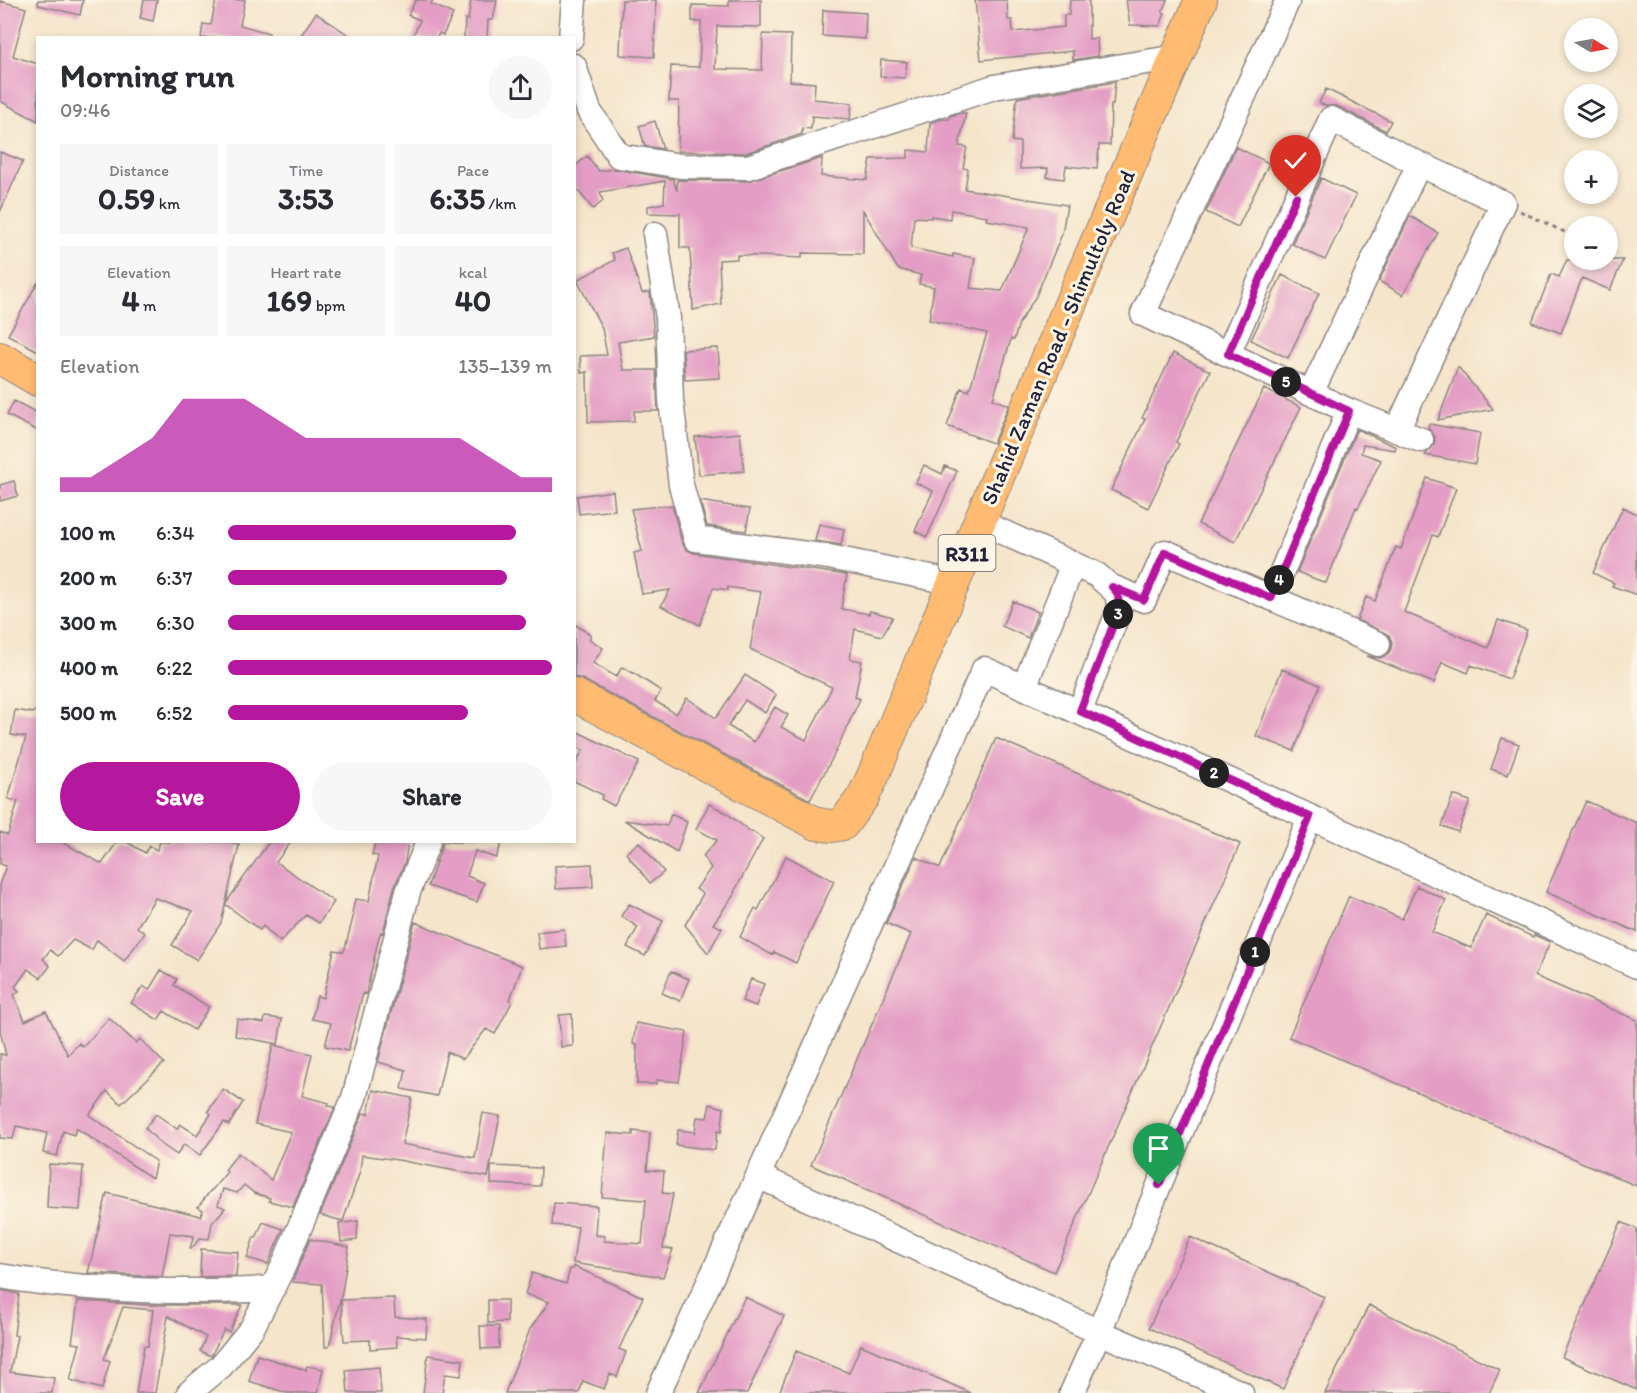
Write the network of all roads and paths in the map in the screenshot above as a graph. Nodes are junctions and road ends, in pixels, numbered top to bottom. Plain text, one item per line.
1 (574, 0) edge
2 (1201, 0) edge
3 (1287, 2) dead end
4 (572, 36) edge
5 (1177, 57) junction
6 (576, 72) edge
7 (1419, 164) junction
8 (1503, 203) junction
9 (1564, 232) edge
10 (655, 234) dead end
11 (1228, 354) junction
12 (0, 358) edge
13 (36, 379) edge
14 (1311, 393) junction
15 (1349, 411) junction
16 (1397, 430) junction
17 (1421, 440) dead end
18 (980, 522) junction
19 (1073, 564) junction
20 (955, 583) junction
21 (1112, 587) junction
22 (1271, 598) junction
23 (1378, 644) dead end
24 (1024, 687) junction
25 (576, 696) edge
26 (1080, 711) junction
27 (1310, 817) junction
28 (428, 843) edge
29 (1637, 966) edge
30 (758, 1176) junction
31 (0, 1276) edge
32 (273, 1288) junction
33 (1099, 1332) junction
34 (189, 1393) edge
35 (658, 1393) edge
36 (1071, 1393) edge
37 (1241, 1393) edge

1 - 4 street
2 - 5 main road, Shahid Zaman Road - Shimultoly Road / R311
3 - 11 street
5 - 6 street
5 - 18 main road, Shahid Zaman Road - Shimultoly Road / R311
7 - 8 street
7 - 11 street
7 - 14 street
8 - 9 path
8 - 16 street
10 - 20 street
11 - 14 street
12 - 13 main road
14 - 15 street
15 - 16 street
15 - 22 street
16 - 17 street
18 - 19 street
18 - 20 main road, Shahid Zaman Road - Shimultoly Road / R311
19 - 21 street
19 - 24 street
20 - 25 main road, Shahid Zaman Road - Shimultoly Road / R311
21 - 22 street
21 - 26 street
22 - 23 street
24 - 26 street
24 - 30 street
26 - 27 street
27 - 29 street
27 - 33 street
28 - 32 street
30 - 33 street
30 - 35 street
31 - 32 street
32 - 34 street
33 - 36 street
33 - 37 street

